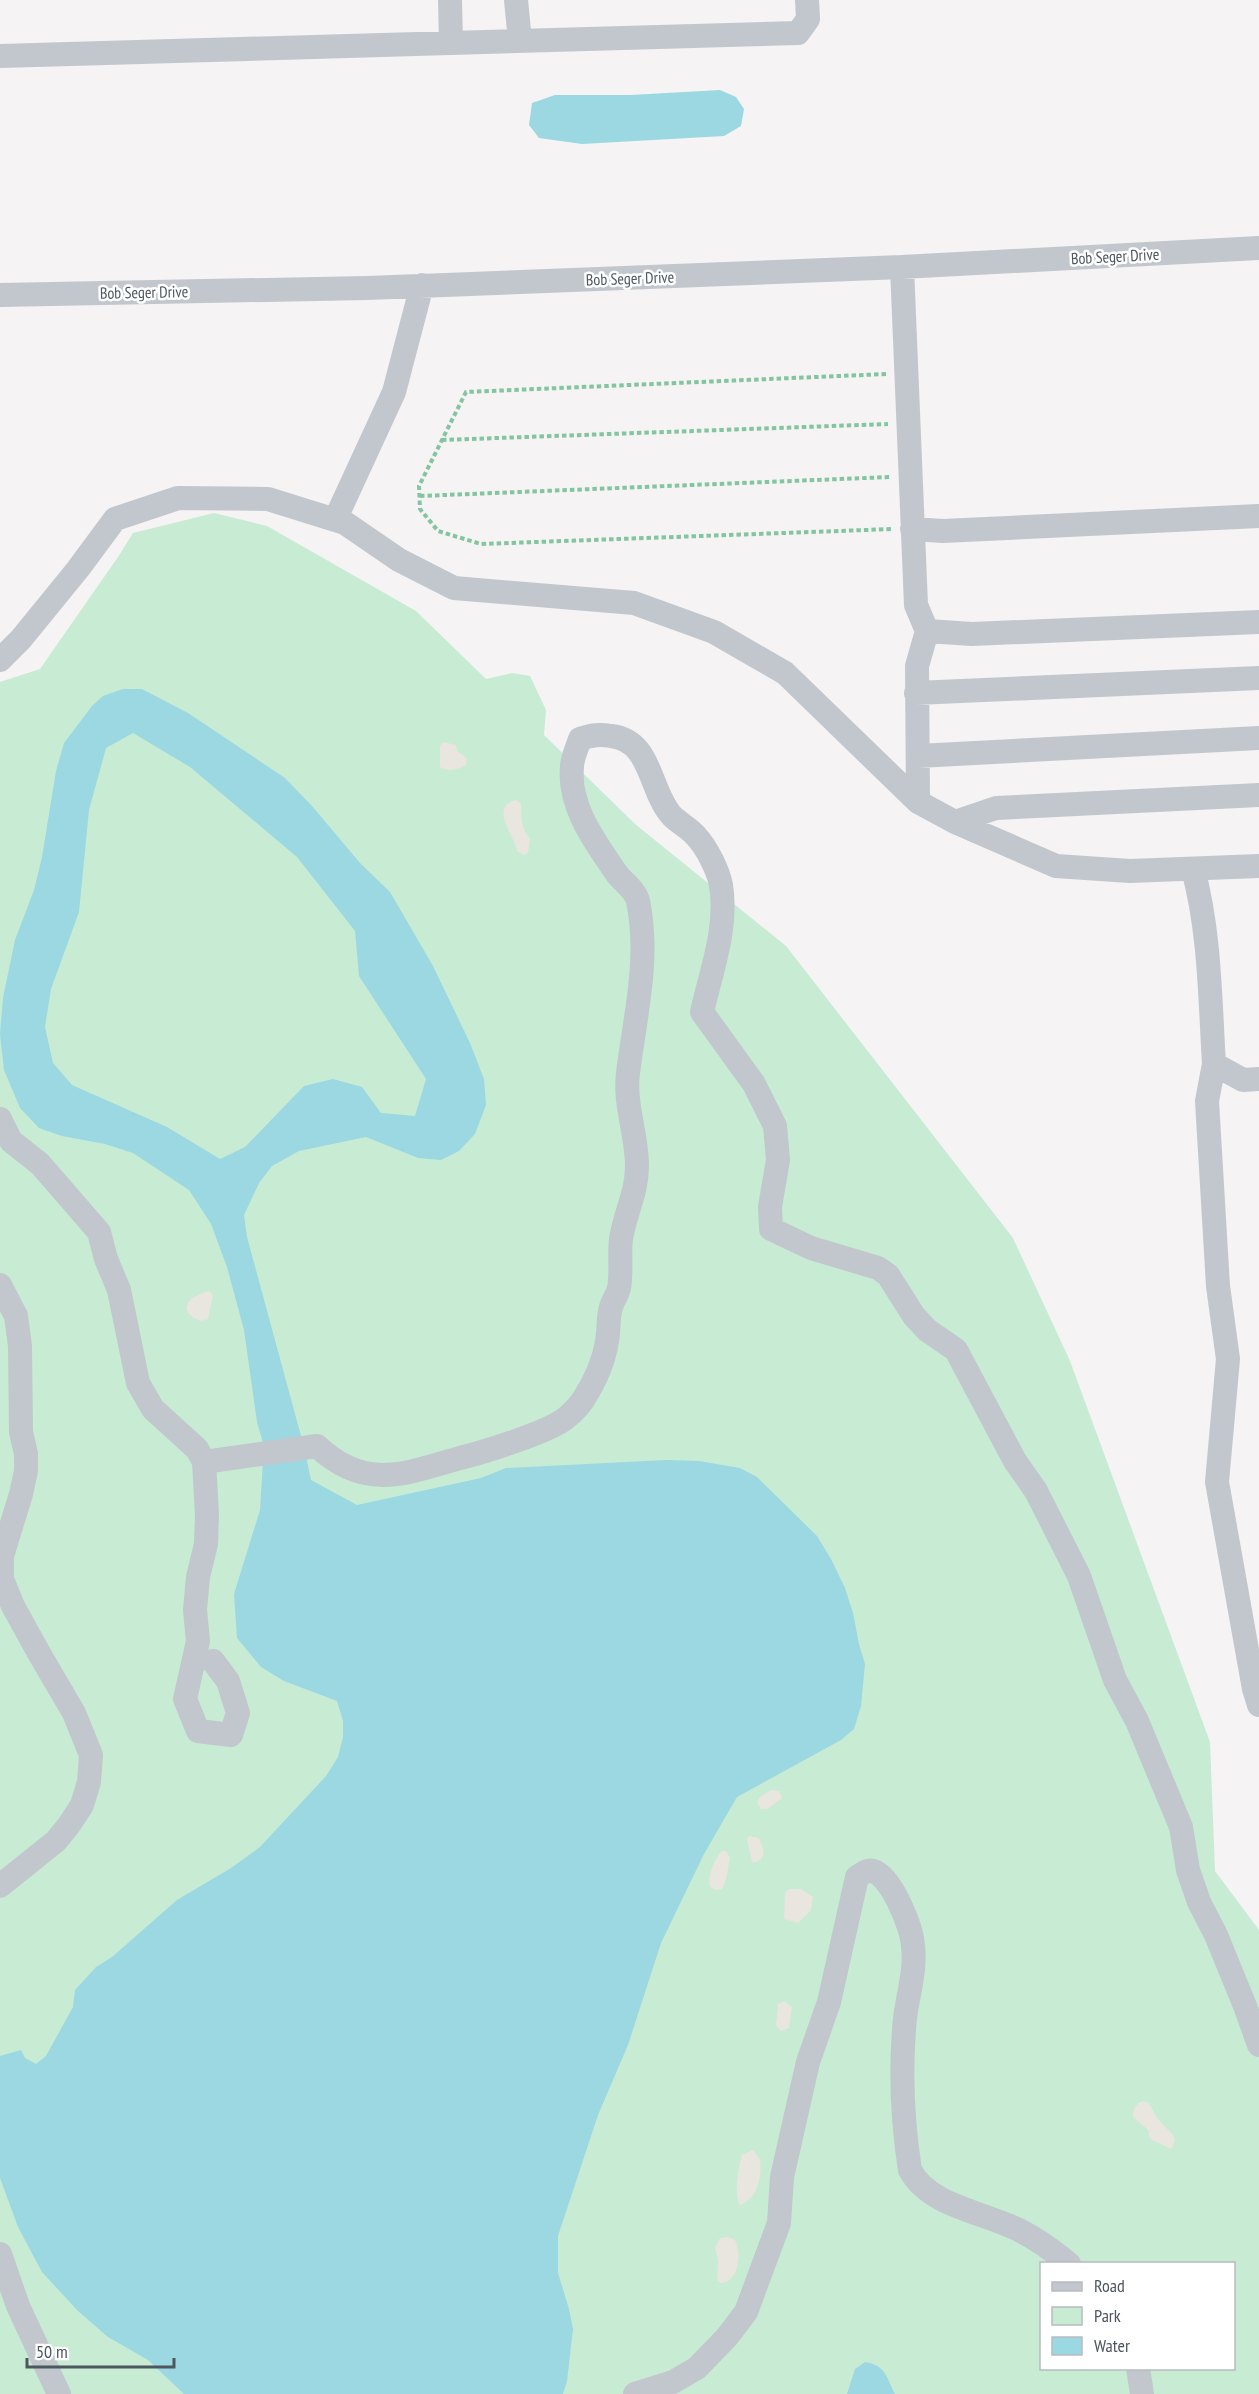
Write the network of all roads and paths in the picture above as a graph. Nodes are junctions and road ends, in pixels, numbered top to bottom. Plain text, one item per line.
1 (450, 0) edge
2 (516, 0) edge
3 (807, 0) edge
4 (520, 41) junction
5 (451, 43) junction
6 (0, 56) edge
7 (1259, 248) edge
8 (902, 267) junction
9 (422, 285) junction
10 (0, 295) edge
11 (905, 373) junction
12 (907, 423) junction
13 (442, 440) junction
14 (909, 476) junction
15 (420, 496) junction
16 (1259, 516) edge
17 (335, 520) junction
18 (912, 529) junction
19 (1259, 622) edge
20 (927, 631) junction
21 (0, 660) edge
22 (1259, 678) edge
23 (916, 693) junction
24 (1259, 738) edge
25 (918, 756) junction
26 (1259, 795) edge
27 (918, 801) junction
28 (955, 822) junction
29 (1259, 866) edge
30 (1193, 869) junction
31 (1214, 1064) junction
32 (1259, 1079) edge
33 (0, 1119) edge
34 (0, 1286) edge
35 (204, 1462) junction
36 (213, 1661) dead end
37 (1259, 1706) edge
38 (0, 1886) edge
39 (1259, 2045) edge
40 (0, 2254) edge
41 (1067, 2262) edge
42 (1138, 2370) edge
43 (59, 2394) edge
44 (635, 2394) edge
45 (1142, 2394) edge

1 - 5 lane
2 - 4 lane
3 - 4 lane
4 - 5 lane
5 - 6 lane
7 - 8 lane, Bob Seger Drive
8 - 9 lane, Bob Seger Drive
8 - 11 lane
9 - 10 lane, Bob Seger Drive
9 - 17 lane
11 - 12 lane
11 - 13 path
12 - 13 path
12 - 14 lane
13 - 15 path
14 - 15 path
14 - 18 lane
15 - 18 path
16 - 18 lane
17 - 21 lane
17 - 27 lane
18 - 20 lane
19 - 20 lane
20 - 23 lane
22 - 23 lane
23 - 25 lane
24 - 25 lane
25 - 27 lane
26 - 28 lane
27 - 28 lane
28 - 30 lane
29 - 30 lane
30 - 31 lane
31 - 32 lane
31 - 37 lane
33 - 35 lane
34 - 38 lane
35 - 36 lane
35 - 39 lane
40 - 43 lane
41 - 44 lane
42 - 45 lane

